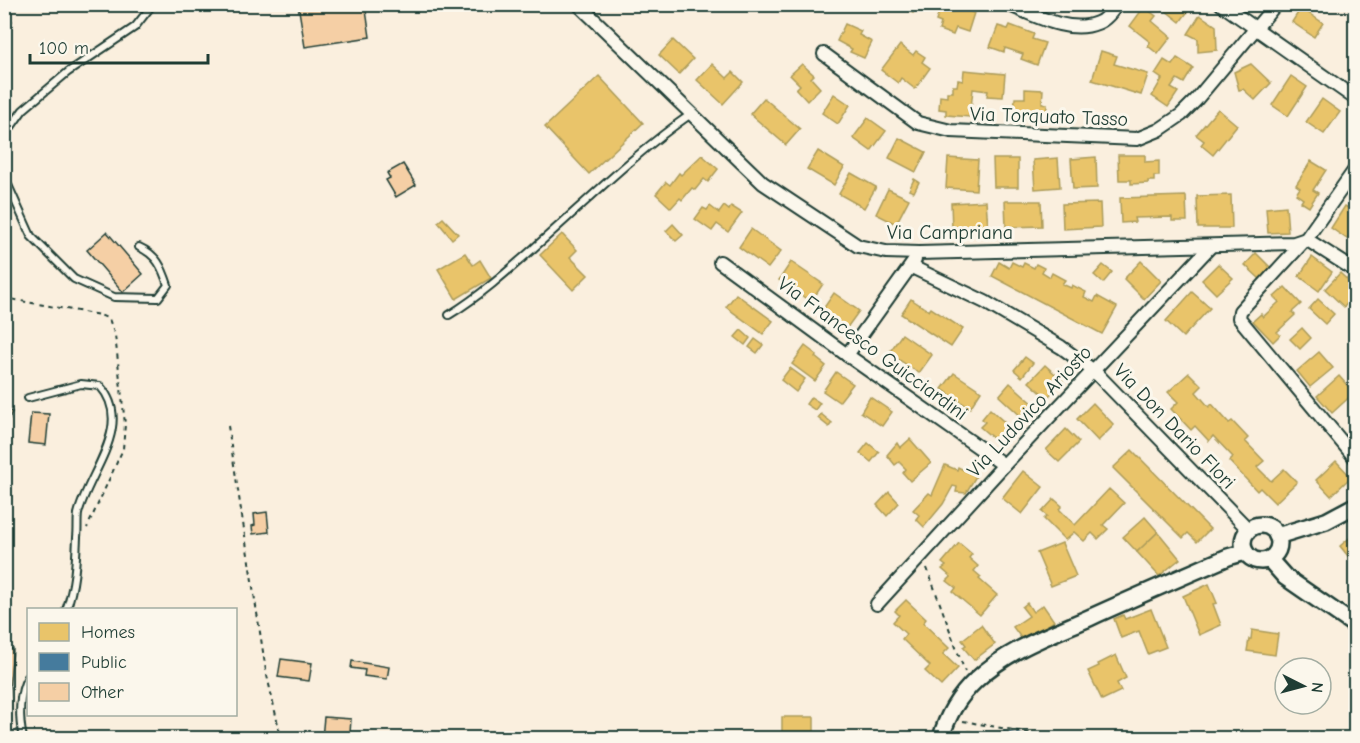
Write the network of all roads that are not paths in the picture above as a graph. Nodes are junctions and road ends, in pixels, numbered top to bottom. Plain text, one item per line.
1 (153, 4) edge
2 (578, 4) edge
3 (1007, 4) edge
4 (1118, 4) edge
5 (1221, 4) edge
6 (1276, 4) edge
7 (1256, 28) junction
8 (824, 54) dead end
9 (1356, 99) edge
10 (692, 113) junction
11 (5, 132) edge
12 (4, 154) edge
13 (1356, 168) edge
14 (4, 176) edge
15 (1306, 239) junction
16 (1210, 247) junction
17 (139, 248) dead end
18 (919, 254) junction
19 (720, 262) dead end
20 (912, 267) junction
21 (1356, 271) edge
22 (449, 315) dead end
23 (847, 355) junction
24 (1094, 370) junction
25 (28, 398) dead end
26 (1356, 459) edge
27 (1004, 465) junction
28 (1356, 505) edge
29 (1249, 530) junction
30 (1277, 536) junction
31 (1245, 552) junction
32 (1269, 559) junction
33 (877, 604) dead end
34 (66, 608) edge
35 (1356, 626) edge
36 (27, 679) edge
37 (23, 738) edge
38 (941, 738) edge

1 - 11 lane
2 - 10 street, Via Campriana
3 - 4 street
5 - 7 street
6 - 7 street, Via Torquato Tasso
7 - 8 street, Via Torquato Tasso
7 - 9 street
10 - 18 street, Via Campriana
10 - 22 lane
11 - 12 lane
13 - 15 street
14 - 17 lane
15 - 16 street, Via Campriana
15 - 21 street
15 - 26 street
16 - 18 street, Via Campriana
16 - 24 street, Via Ludovico Ariosto
18 - 20 street
19 - 23 street, Via Francesco Guicciardini
20 - 23 street
20 - 24 street, Via Don Dario Flori
23 - 27 street, Via Francesco Guicciardini
24 - 27 street, Via Ludovico Ariosto
24 - 29 street, Via Don Dario Flori
25 - 34 lane
27 - 33 street, Via Ludovico Ariosto
28 - 30 street
29 - 30 street
29 - 31 street
30 - 32 street
31 - 32 street
31 - 38 street
32 - 35 street
36 - 37 lane

